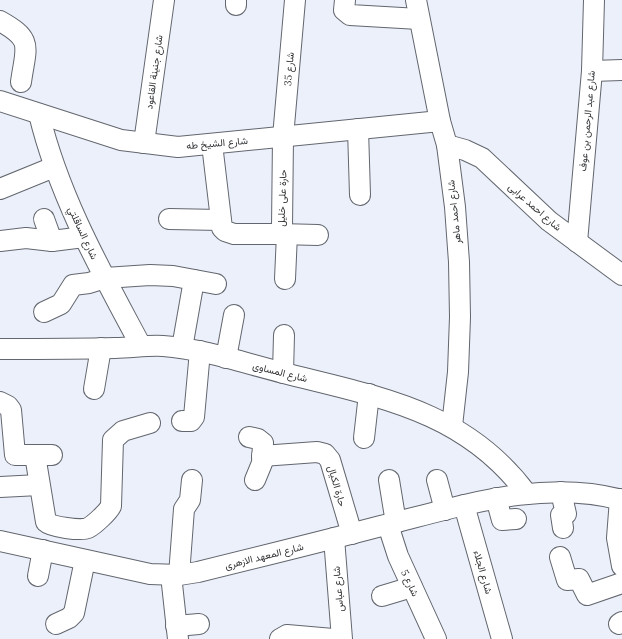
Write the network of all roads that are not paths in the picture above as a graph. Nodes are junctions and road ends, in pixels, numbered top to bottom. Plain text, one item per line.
1 (164, 0) edge
2 (295, 0) edge
3 (345, 0) edge
4 (594, 0) edge
5 (417, 9) edge
6 (0, 21) edge
7 (622, 70) edge
8 (592, 71) junction
9 (21, 82) dead end
10 (0, 100) edge
11 (39, 114) junction
12 (440, 121) junction
13 (358, 129) junction
14 (283, 137) junction
15 (144, 144) junction
16 (212, 144) junction
17 (447, 145) junction
18 (54, 167) junction
19 (0, 189) edge
20 (360, 195) dead end
21 (169, 218) dead end
22 (44, 219) dead end
23 (220, 220) junction
24 (283, 234) junction
25 (318, 235) dead end
26 (84, 237) junction
27 (0, 241) edge
28 (52, 241) junction
29 (577, 242) junction
30 (622, 275) edge
31 (105, 278) junction
32 (285, 279) dead end
33 (194, 280) junction
34 (216, 284) dead end
35 (44, 312) dead end
36 (234, 315) dead end
37 (284, 335) dead end
38 (141, 346) junction
39 (101, 348) junction
40 (0, 349) edge
41 (191, 350) junction
42 (226, 358) junction
43 (283, 373) junction
44 (94, 389) dead end
45 (369, 394) junction
46 (0, 402) edge
47 (182, 421) dead end
48 (150, 423) dead end
49 (452, 426) junction
50 (249, 437) dead end
51 (364, 438) dead end
52 (262, 456) junction
53 (192, 480) dead end
54 (255, 480) dead end
55 (389, 480) dead end
56 (436, 480) dead end
57 (39, 485) junction
58 (0, 487) edge
59 (561, 492) junction
60 (527, 494) junction
61 (496, 498) junction
62 (621, 500) edge
63 (464, 505) junction
64 (445, 510) junction
65 (516, 519) dead end
66 (392, 524) junction
67 (70, 528) junction
68 (563, 528) dead end
69 (343, 536) junction
70 (0, 541) edge
71 (43, 550) junction
72 (560, 557) dead end
73 (76, 558) junction
74 (622, 566) edge
75 (175, 575) junction
76 (38, 576) dead end
77 (622, 583) edge
78 (412, 587) junction
79 (382, 596) dead end
80 (56, 624) dead end
81 (199, 624) dead end
82 (177, 633) edge
83 (280, 639) edge
84 (333, 639) edge
85 (342, 639) edge
86 (436, 639) edge
87 (502, 639) edge

1 - 15 street, شارع جنينة القاعود
2 - 14 street, شارع 35
3 - 5 street
4 - 8 street, شارع عبد الرحمن بن عوف
5 - 12 street, شارع احمد ماهر
6 - 9 street
7 - 8 street
8 - 29 street, شارع عبد الرحمن بن عوف
10 - 11 street, شارع الشيخ طه
11 - 15 street, شارع الشيخ طه
11 - 18 street, شارع الساقلتي
12 - 13 street, شارع الشيخ طه
12 - 17 street, شارع احمد ماهر
13 - 14 street, شارع الشيخ طه
13 - 20 street
14 - 16 street, شارع الشيخ طه
14 - 24 street, حارة على خليل
15 - 16 street, شارع الشيخ طه
16 - 23 street
17 - 29 street, شارع احمد عرابى
17 - 49 street, شارع احمد ماهر
18 - 19 street
18 - 26 street, شارع الساقلتي
21 - 23 street
22 - 28 street
23 - 24 street, حارة على خليل
24 - 25 street
24 - 32 street
26 - 28 street
26 - 31 street, شارع الساقلتي
27 - 28 street
29 - 30 street, شارع احمد عرابى
31 - 33 street
31 - 35 street
31 - 38 street, شارع الساقلتي
33 - 34 street
33 - 41 street
36 - 42 street
37 - 43 street
38 - 39 street, شارع المساوى
38 - 41 street, شارع المساوى
39 - 40 street, شارع المساوى
39 - 44 street
41 - 42 street, شارع المساوى
41 - 47 street
42 - 43 street, شارع المساوى
43 - 45 street, شارع المساوى
45 - 49 street, شارع المساوى
45 - 51 street
46 - 57 street
48 - 67 street
49 - 60 street, شارع المساوى
50 - 52 street
52 - 54 street
52 - 69 street, حارة الكيال
53 - 75 street
55 - 66 street, شارع 5
56 - 64 street
57 - 58 street
57 - 67 street
59 - 60 street, شارع المعهد الازهرى
59 - 62 street, شارع المعهد الازهرى
59 - 68 street
60 - 61 street, شارع المعهد الازهرى
61 - 63 street, شارع المعهد الازهرى
61 - 65 street
62 - 74 street
63 - 64 street, شارع المعهد الازهرى
63 - 87 street, شارع الجلاء
64 - 66 street, شارع المعهد الازهرى
66 - 69 street, شارع المعهد الازهرى
66 - 78 street, شارع 5
67 - 73 street
69 - 75 street, شارع المعهد الازهرى
69 - 85 street, شارع عباس
70 - 71 street, شارع المعهد الازهرى
71 - 73 street, شارع المعهد الازهرى
71 - 76 street
72 - 77 street
73 - 75 street, شارع المعهد الازهرى
73 - 80 street
75 - 82 street
78 - 79 street
78 - 86 street, شارع 5
81 - 82 street
83 - 84 street

